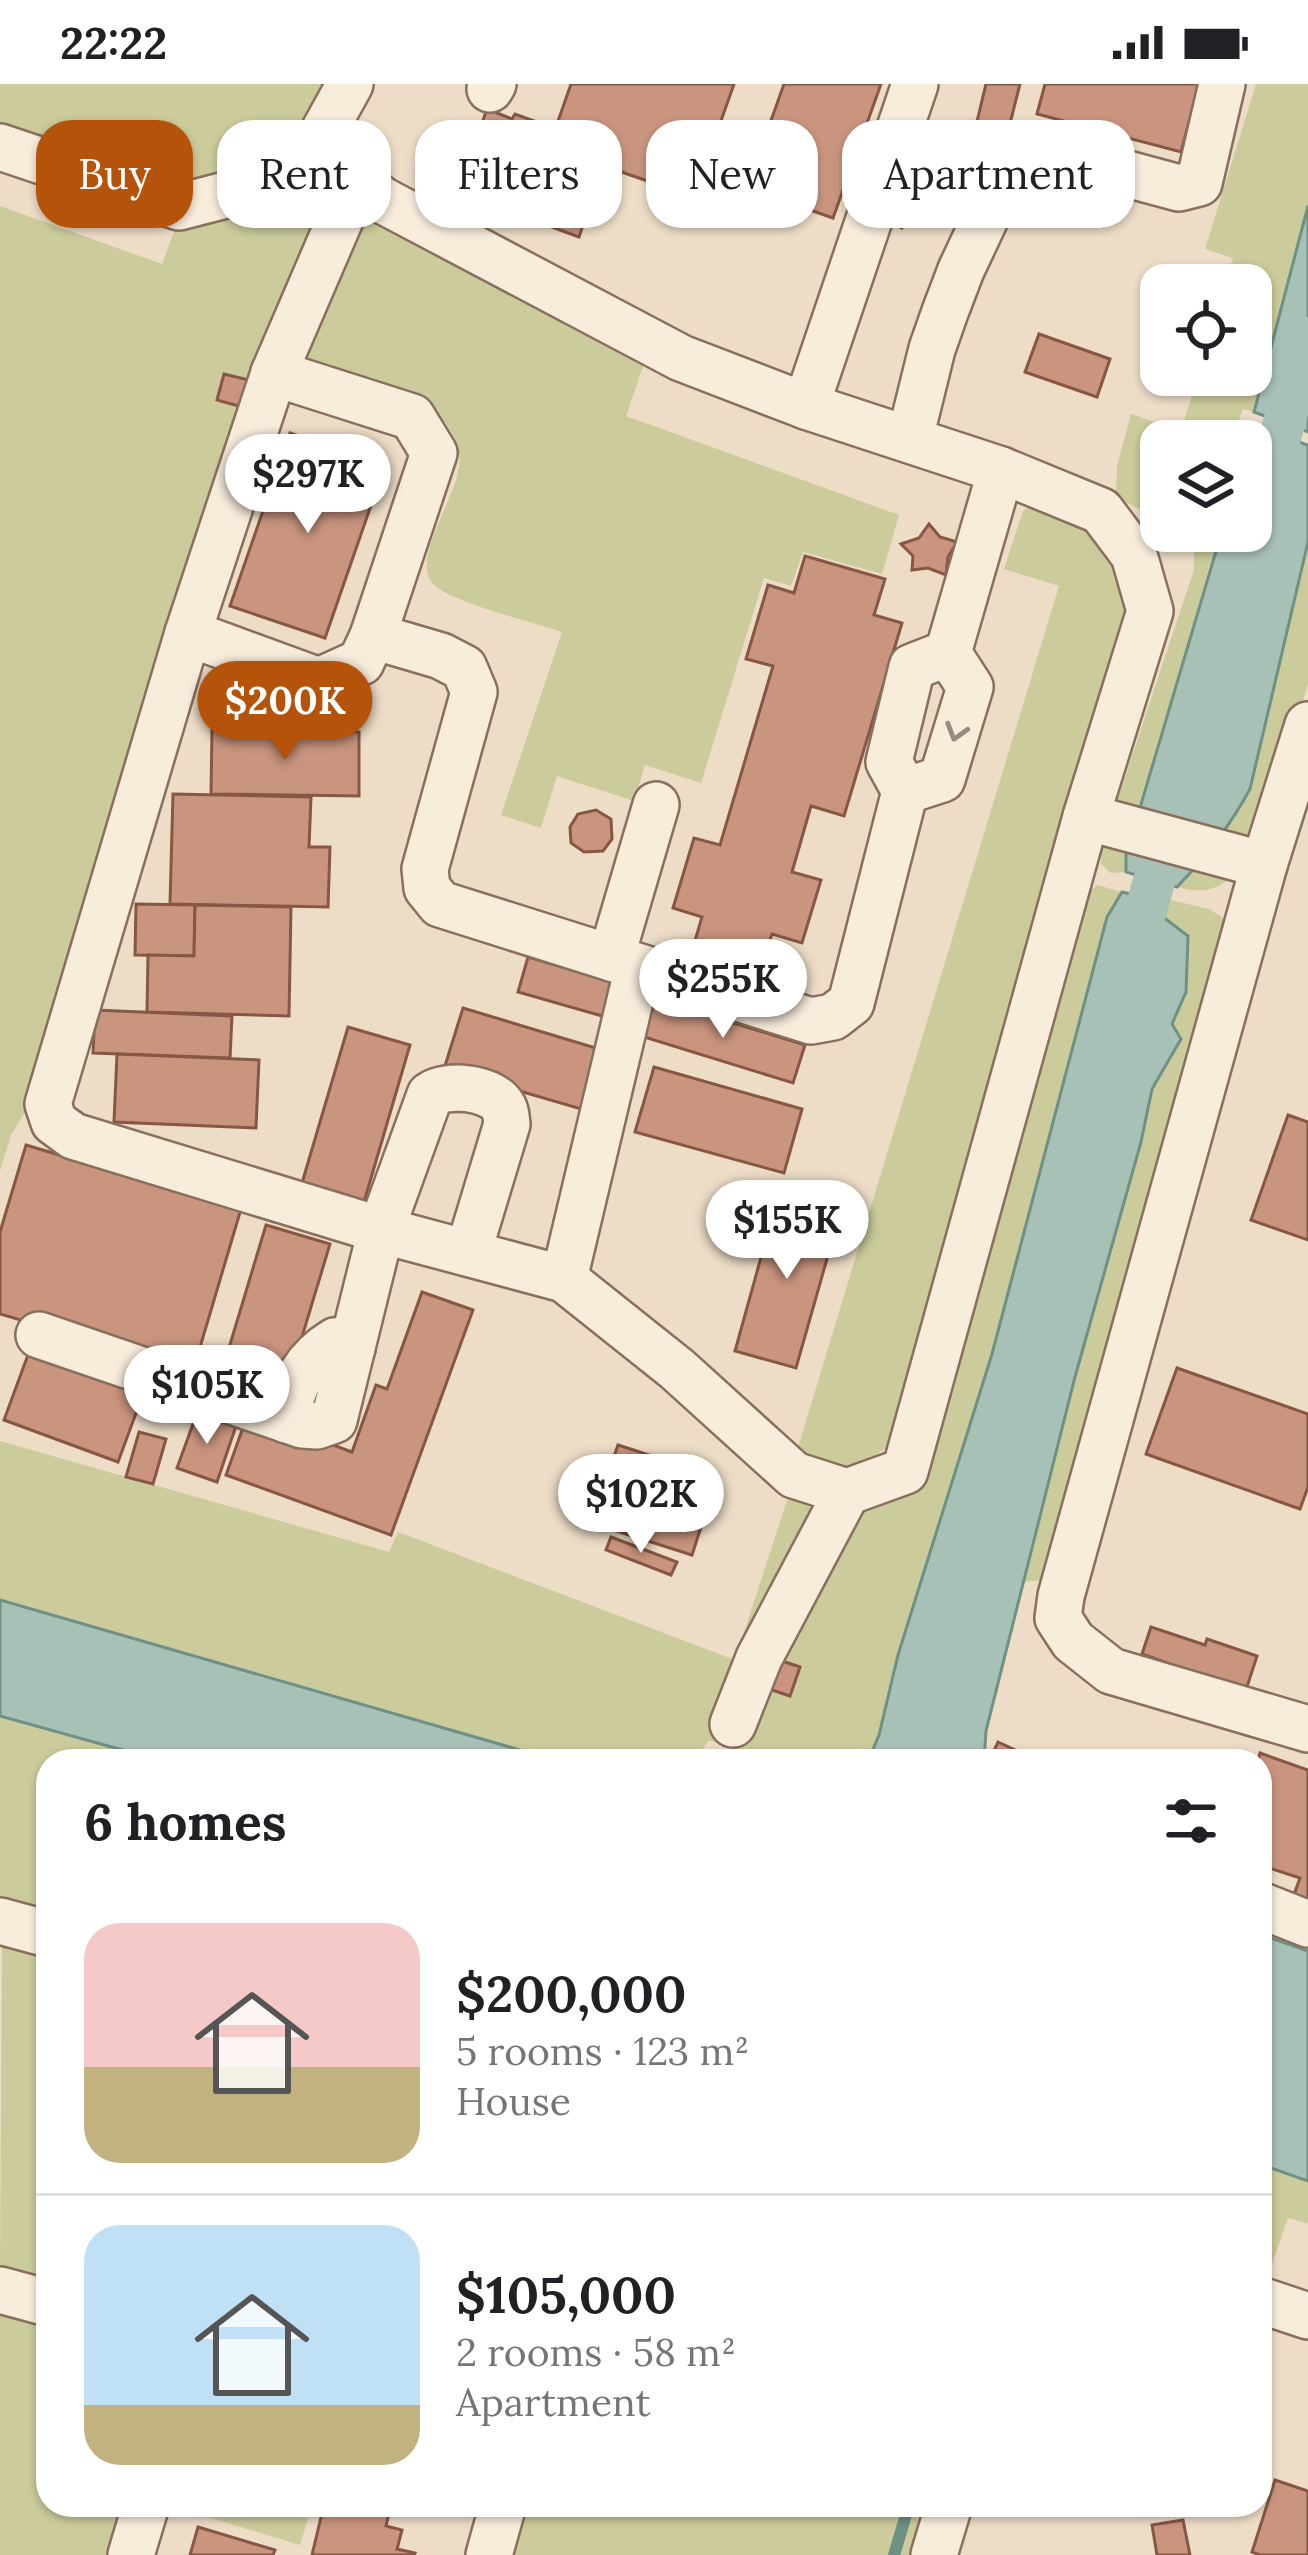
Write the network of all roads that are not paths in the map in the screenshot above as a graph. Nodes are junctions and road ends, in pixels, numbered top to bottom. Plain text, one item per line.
1 (350, 84) edge
2 (915, 84) edge
3 (1222, 84) edge
4 (330, 120) edge
5 (0, 147) edge
6 (217, 197) edge
7 (391, 205) edge
8 (336, 228) edge
9 (274, 373) junction
10 (806, 406) junction
11 (910, 438) junction
12 (1001, 470) junction
13 (188, 633) junction
14 (373, 636) junction
15 (1308, 725) edge
16 (656, 805) dead end
17 (1094, 820) junction
18 (1264, 865) junction
19 (624, 963) junction
20 (382, 1230) junction
21 (468, 1252) junction
22 (564, 1279) junction
23 (39, 1336) dead end
24 (847, 1492) junction
25 (733, 1724) dead end
26 (1308, 1730) edge
27 (1272, 1910) edge
28 (0, 1921) edge
29 (1308, 1924) edge
30 (36, 1931) edge
31 (0, 2290) edge
32 (36, 2300) edge
33 (1272, 2304) edge
34 (1308, 2316) edge
35 (142, 2517) edge
36 (500, 2517) edge
37 (945, 2517) edge
38 (131, 2555) edge
39 (489, 2555) edge
40 (934, 2555) edge

1 - 4 street
2 - 10 street
3 - 11 street
5 - 6 street
7 - 10 street
8 - 9 street
9 - 13 street
9 - 14 street
10 - 11 street
11 - 12 street
12 - 17 street
12 - 19 street
13 - 14 street
13 - 20 street
14 - 19 street
15 - 18 street
16 - 19 street
17 - 18 street
17 - 24 street
18 - 26 street
19 - 22 street
20 - 21 street
20 - 21 street
20 - 23 street
21 - 22 street
22 - 24 street
24 - 25 street
27 - 29 street
28 - 30 street
31 - 32 street
33 - 34 street
35 - 38 street
36 - 39 street
37 - 40 street

